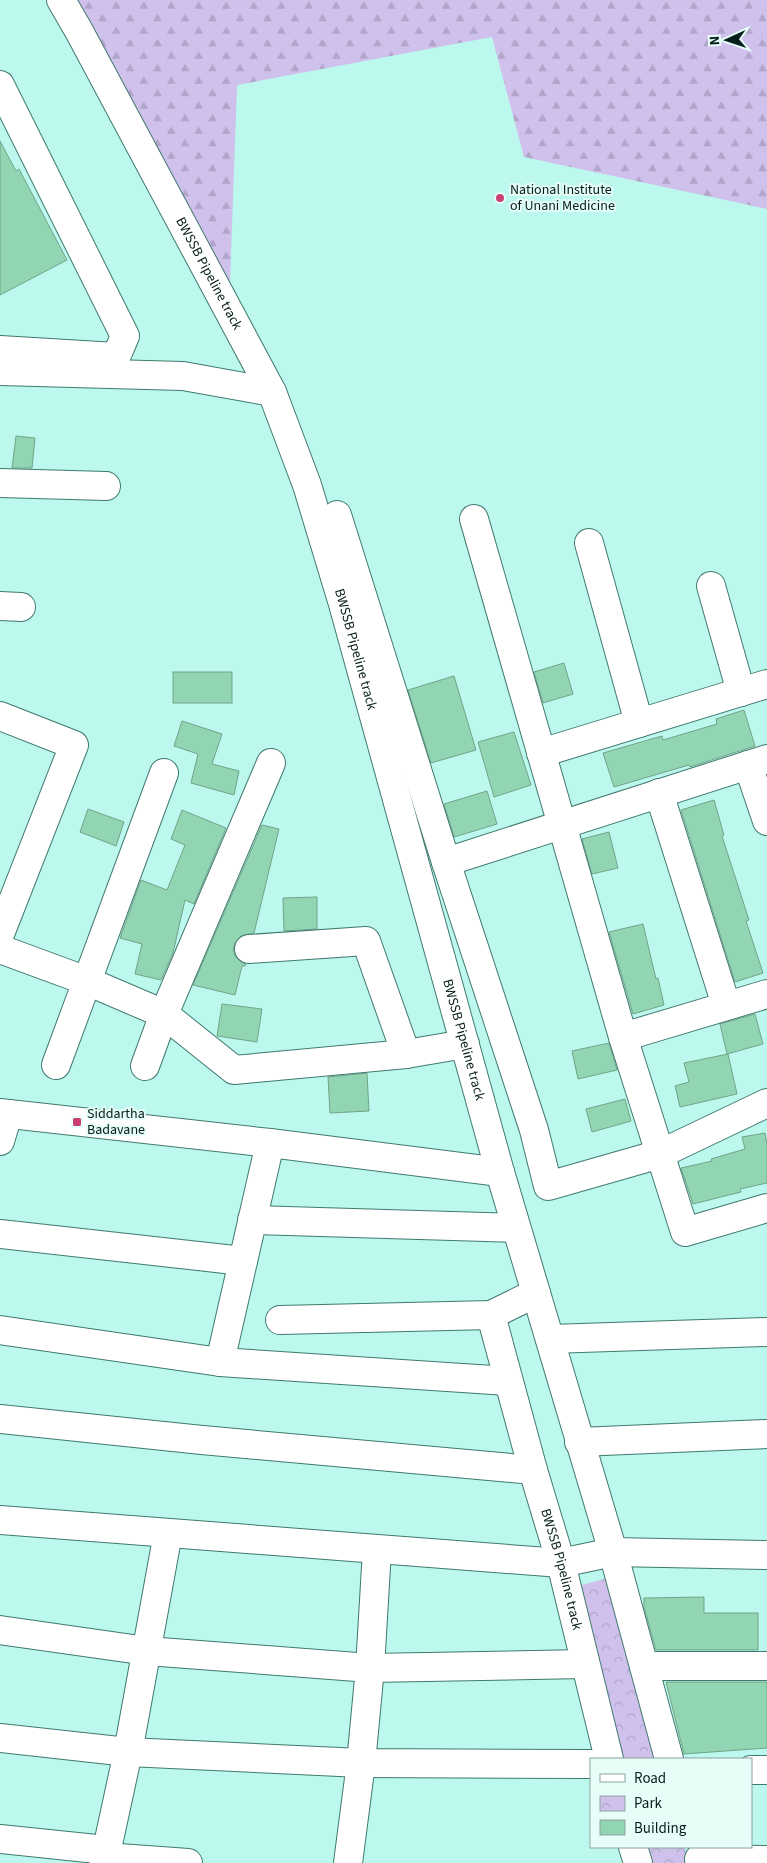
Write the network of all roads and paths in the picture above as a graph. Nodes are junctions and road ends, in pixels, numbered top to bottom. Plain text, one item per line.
1 (61, 0) edge
2 (0, 85) edge
3 (0, 350) edge
4 (0, 371) edge
5 (272, 392) junction
6 (0, 483) edge
7 (106, 486) dead end
8 (337, 515) dead end
9 (474, 519) dead end
10 (589, 543) dead end
11 (711, 586) dead end
12 (767, 684) edge
13 (742, 692) junction
14 (0, 716) edge
15 (640, 723) junction
16 (541, 753) junction
17 (757, 762) edge
18 (271, 763) dead end
19 (164, 773) dead end
20 (659, 793) junction
21 (767, 821) edge
22 (562, 824) junction
23 (446, 862) junction
24 (0, 934) edge
25 (0, 949) edge
26 (249, 950) dead end
27 (87, 981) junction
28 (767, 994) edge
29 (726, 1005) junction
30 (164, 1014) junction
31 (623, 1037) junction
32 (465, 1044) junction
33 (406, 1054) junction
34 (56, 1065) dead end
35 (145, 1066) dead end
36 (767, 1102) edge
37 (4, 1114) edge
38 (534, 1130) junction
39 (0, 1142) edge
40 (270, 1143) junction
41 (492, 1143) junction
42 (660, 1154) junction
43 (500, 1172) junction
44 (767, 1208) edge
45 (252, 1220) junction
46 (516, 1228) junction
47 (0, 1234) edge
48 (243, 1261) junction
49 (536, 1294) junction
50 (491, 1315) junction
51 (280, 1320) dead end
52 (0, 1330) edge
53 (767, 1332) edge
54 (550, 1339) junction
55 (220, 1362) junction
56 (508, 1381) junction
57 (0, 1419) edge
58 (767, 1434) edge
59 (579, 1442) junction
60 (533, 1470) junction
61 (0, 1520) edge
62 (168, 1533) junction
63 (377, 1550) junction
64 (613, 1552) junction
65 (767, 1555) edge
66 (561, 1563) junction
67 (0, 1630) edge
68 (147, 1651) junction
69 (585, 1664) junction
70 (644, 1666) junction
71 (767, 1666) edge
72 (370, 1668) junction
73 (0, 1738) edge
74 (128, 1752) junction
75 (608, 1758) edge
76 (669, 1758) edge
77 (361, 1763) junction
78 (590, 1764) edge
79 (752, 1770) edge
80 (767, 1770) edge
81 (0, 1839) edge
82 (634, 1848) edge
83 (698, 1856) edge
84 (105, 1857) edge
85 (767, 1860) edge
86 (188, 1863) edge
87 (348, 1863) edge
88 (638, 1863) edge

1 - 5 street, BWSSB Pipeline track
2 - 3 street
4 - 5 street
5 - 32 street, BWSSB Pipeline track
6 - 7 street
8 - 23 street
9 - 16 street
10 - 15 street
11 - 13 street
12 - 13 street
13 - 15 street
14 - 24 street
15 - 16 street
16 - 22 street
17 - 20 street
17 - 21 street
18 - 30 street
19 - 27 street
20 - 22 street
20 - 29 street
22 - 23 street
22 - 31 street
23 - 38 street
25 - 27 street
26 - 33 street
27 - 30 street
27 - 34 street
28 - 29 street
29 - 31 street
30 - 33 street
30 - 35 street
31 - 42 street
32 - 33 street
32 - 41 street, BWSSB Pipeline track
36 - 42 street
37 - 39 street
37 - 40 street
38 - 41 street
38 - 42 street
40 - 43 street
40 - 45 street
41 - 43 street, BWSSB Pipeline track
42 - 44 street
43 - 46 street, BWSSB Pipeline track
45 - 46 street
45 - 48 street
46 - 49 street, BWSSB Pipeline track
47 - 48 street
48 - 55 street
49 - 50 street
49 - 54 street, BWSSB Pipeline track
50 - 51 street
50 - 56 street, BWSSB Pipeline track
52 - 55 street
53 - 54 street
54 - 59 street, BWSSB Pipeline track
55 - 56 street
56 - 60 street, BWSSB Pipeline track
57 - 60 street
58 - 59 street
59 - 64 street, BWSSB Pipeline track
60 - 66 street, BWSSB Pipeline track
61 - 62 street
62 - 63 street
62 - 68 street
63 - 66 street
63 - 72 street
64 - 65 street
64 - 66 street
64 - 70 street, BWSSB Pipeline track
66 - 69 street, BWSSB Pipeline track
67 - 68 street
68 - 72 street
68 - 74 street
69 - 72 street
69 - 75 street, BWSSB Pipeline track
70 - 71 street
70 - 76 street, BWSSB Pipeline track
72 - 77 street
73 - 74 street
74 - 77 street
74 - 84 street
77 - 78 street
77 - 87 street
79 - 80 street
81 - 84 street
82 - 88 street
83 - 85 street
84 - 86 street

